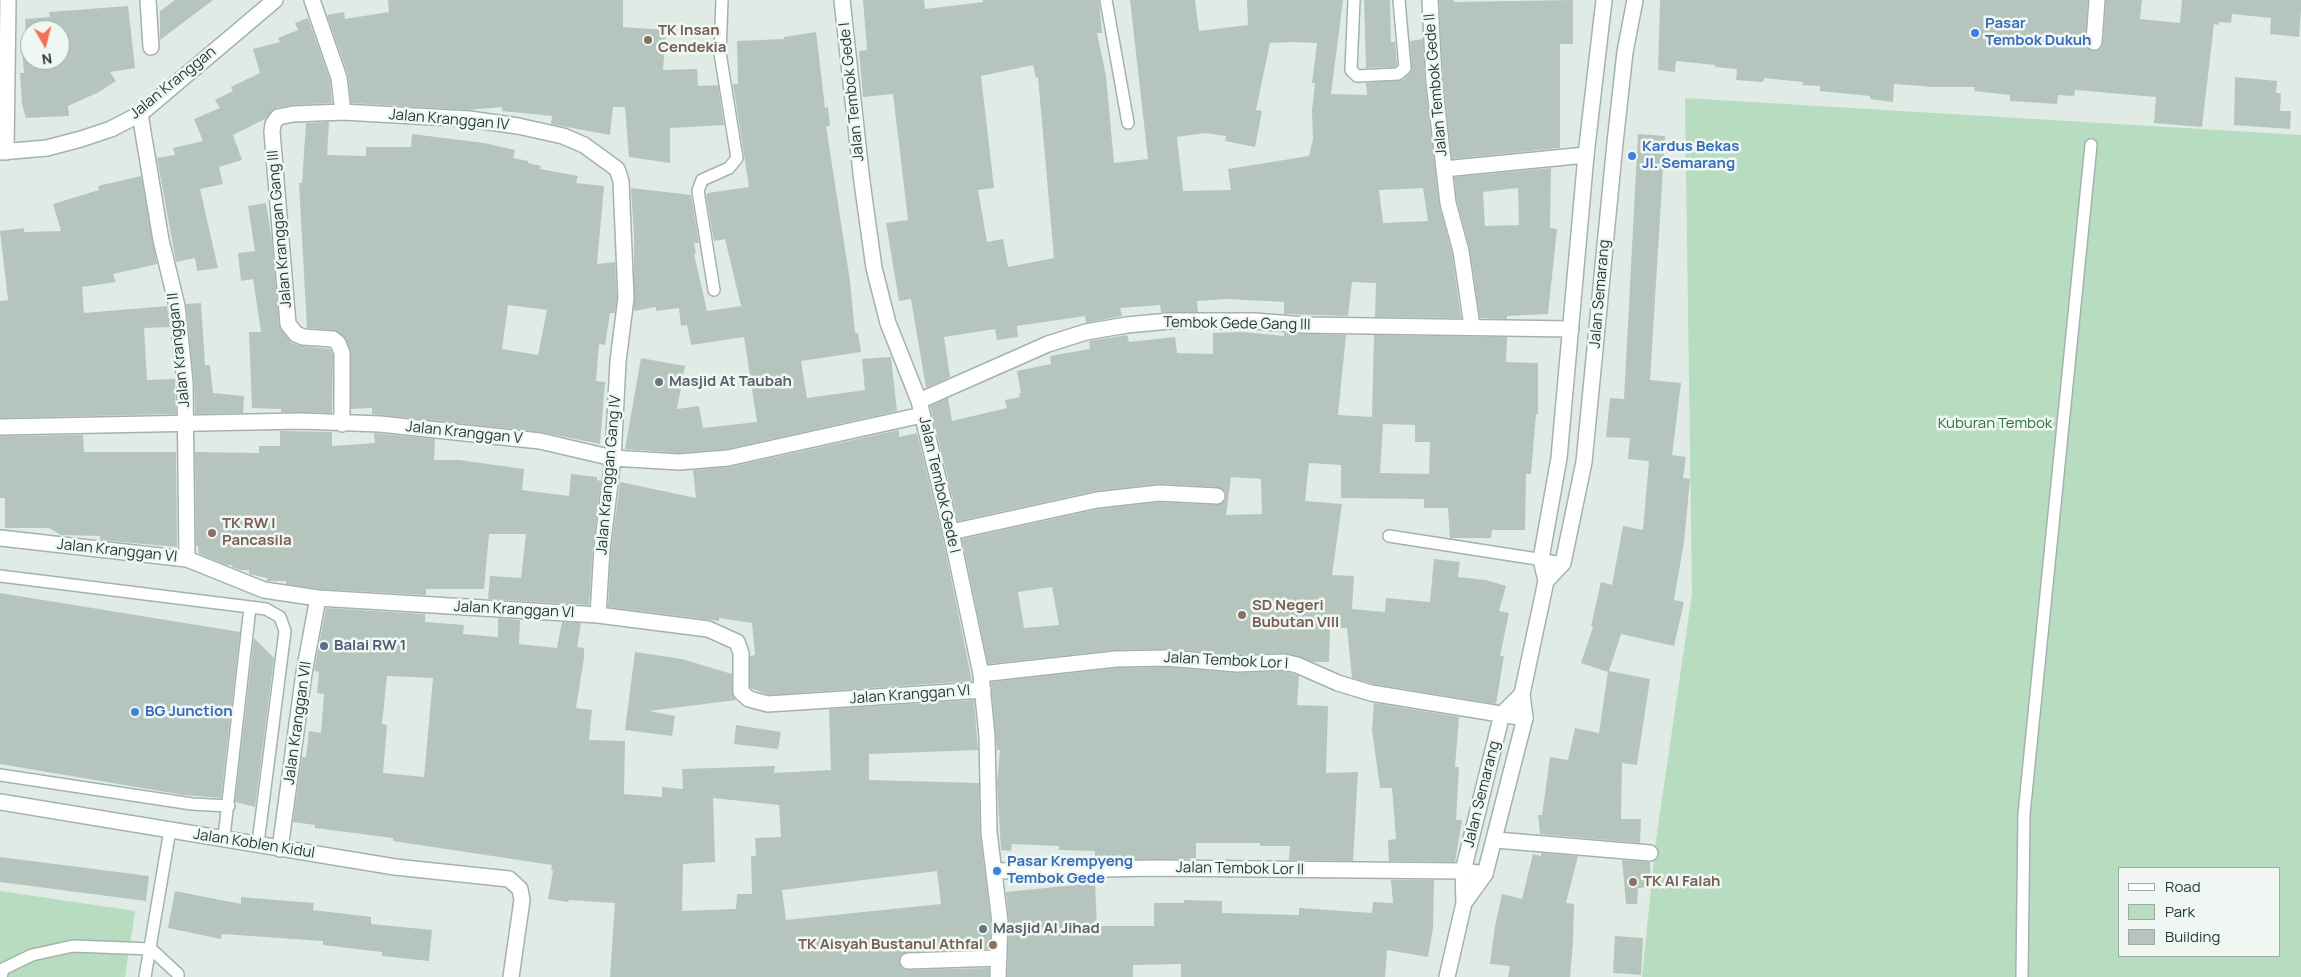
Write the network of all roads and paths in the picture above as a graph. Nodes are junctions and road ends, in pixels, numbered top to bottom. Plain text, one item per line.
1 (8, 0) edge
2 (148, 0) edge
3 (275, 0) edge
4 (312, 0) edge
5 (722, 0) edge
6 (842, 0) edge
7 (1106, 0) edge
8 (1354, 0) edge
9 (1399, 0) edge
10 (1430, 0) edge
11 (1604, 0) edge
12 (1635, 0) edge
13 (2097, 0) edge
14 (3, 31) edge
15 (2094, 42) dead end
16 (151, 47) dead end
17 (343, 112) junction
18 (140, 114) junction
19 (278, 117) joint
20 (1128, 123) dead end
21 (2091, 145) dead end
22 (3, 152) edge
23 (1586, 155) junction
24 (1444, 169) junction
25 (714, 290) dead end
26 (1472, 326) junction
27 (1571, 329) junction
28 (621, 336) joint
29 (920, 408) junction
30 (186, 424) junction
31 (342, 424) junction
32 (0, 427) edge
33 (613, 458) junction
34 (1218, 496) dead end
35 (951, 532) junction
36 (1389, 536) dead end
37 (0, 538) edge
38 (186, 559) junction
39 (1541, 559) junction
40 (1563, 563) junction
41 (0, 576) edge
42 (1546, 581) junction
43 (318, 598) junction
44 (250, 607) junction
45 (598, 615) junction
46 (980, 674) junction
47 (983, 690) junction
48 (1522, 694) junction
49 (1502, 714) junction
50 (1525, 718) junction
51 (0, 775) edge
52 (0, 802) edge
53 (229, 806) junction
54 (170, 830) junction
55 (224, 837) junction
56 (1496, 840) junction
57 (258, 843) junction
58 (280, 848) junction
59 (1650, 853) dead end
60 (994, 871) junction
61 (1463, 871) junction
62 (1486, 874) junction
63 (1464, 903) junction
64 (151, 949) junction
65 (999, 958) junction
66 (908, 961) dead end
67 (1, 977) edge
68 (145, 977) edge
69 (178, 977) edge
70 (511, 977) edge
71 (998, 977) edge
72 (1447, 977) edge
73 (2022, 977) edge

1 - 14 street
2 - 16 street
3 - 18 street, Jalan Kranggan
4 - 17 street
5 - 25 lane
6 - 29 street, Jalan Tembok Gede I
7 - 20 lane
8 - 9 lane
10 - 24 street, Jalan Tembok Gede II
11 - 23 street, Jalan Semarang
12 - 40 street, Jalan Semarang
13 - 15 street
14 - 22 street
17 - 19 street, Jalan Kranggan IV
17 - 28 street, Jalan Kranggan IV
18 - 22 street, Jalan Kranggan
18 - 30 street, Jalan Kranggan II
19 - 31 street, Jalan Kranggan Gang III
21 - 73 lane
23 - 24 street, Jalan Tembok Gede II
23 - 27 street, Jalan Semarang
24 - 26 street, Jalan Tembok Gede II
26 - 27 street, Tembok Gede Gang III
26 - 29 street, Tembok Gede Gang III
27 - 39 street, Jalan Semarang
28 - 33 street, Jalan Kranggan Gang IV
29 - 33 street, Jalan Kranggan V
29 - 35 street, Jalan Tembok Gede I
30 - 31 street, Jalan Kranggan V
30 - 32 street, Jalan Kranggan V
30 - 38 street, Jalan Kranggan II
31 - 33 street, Jalan Kranggan V
33 - 45 street, Jalan Kranggan Gang IV
34 - 35 street
35 - 46 street, Jalan Tembok Gede I
36 - 39 lane
37 - 38 street, Jalan Kranggan VI
38 - 43 street, Jalan Kranggan VI
39 - 40 lane
39 - 42 street, Jalan Semarang
40 - 42 street
41 - 44 lane
42 - 48 street, Jalan Semarang
43 - 45 street, Jalan Kranggan VI
43 - 58 street, Jalan Kranggan VII
44 - 53 lane
44 - 57 lane
45 - 47 street, Jalan Kranggan VI
46 - 47 street, Jalan Tembok Gede I
46 - 49 street, Jalan Tembok Lor I
47 - 60 street, Jalan Tembok Gede I
48 - 49 street
48 - 50 street, Jalan Semarang
49 - 50 street, Jalan Tembok Lor I
49 - 61 street, Jalan Semarang
50 - 56 street, Jalan Semarang
51 - 53 lane
52 - 54 street, Jalan Koblen Kidul
53 - 55 lane
54 - 55 street, Jalan Koblen Kidul
54 - 64 lane
55 - 57 street, Jalan Koblen Kidul
56 - 59 street
56 - 62 street, Jalan Semarang
57 - 58 street, Jalan Koblen Kidul
58 - 70 street, Jalan Koblen Kidul
60 - 61 street, Jalan Tembok Lor II
60 - 65 street, Jalan Tembok Gede I
61 - 62 street, Jalan Tembok Lor II
61 - 63 street, Jalan Semarang
62 - 63 street, Jalan Semarang
63 - 72 street, Jalan Semarang
64 - 67 lane
64 - 68 lane
64 - 69 lane
65 - 66 street
65 - 71 street, Jalan Tembok Gede I

